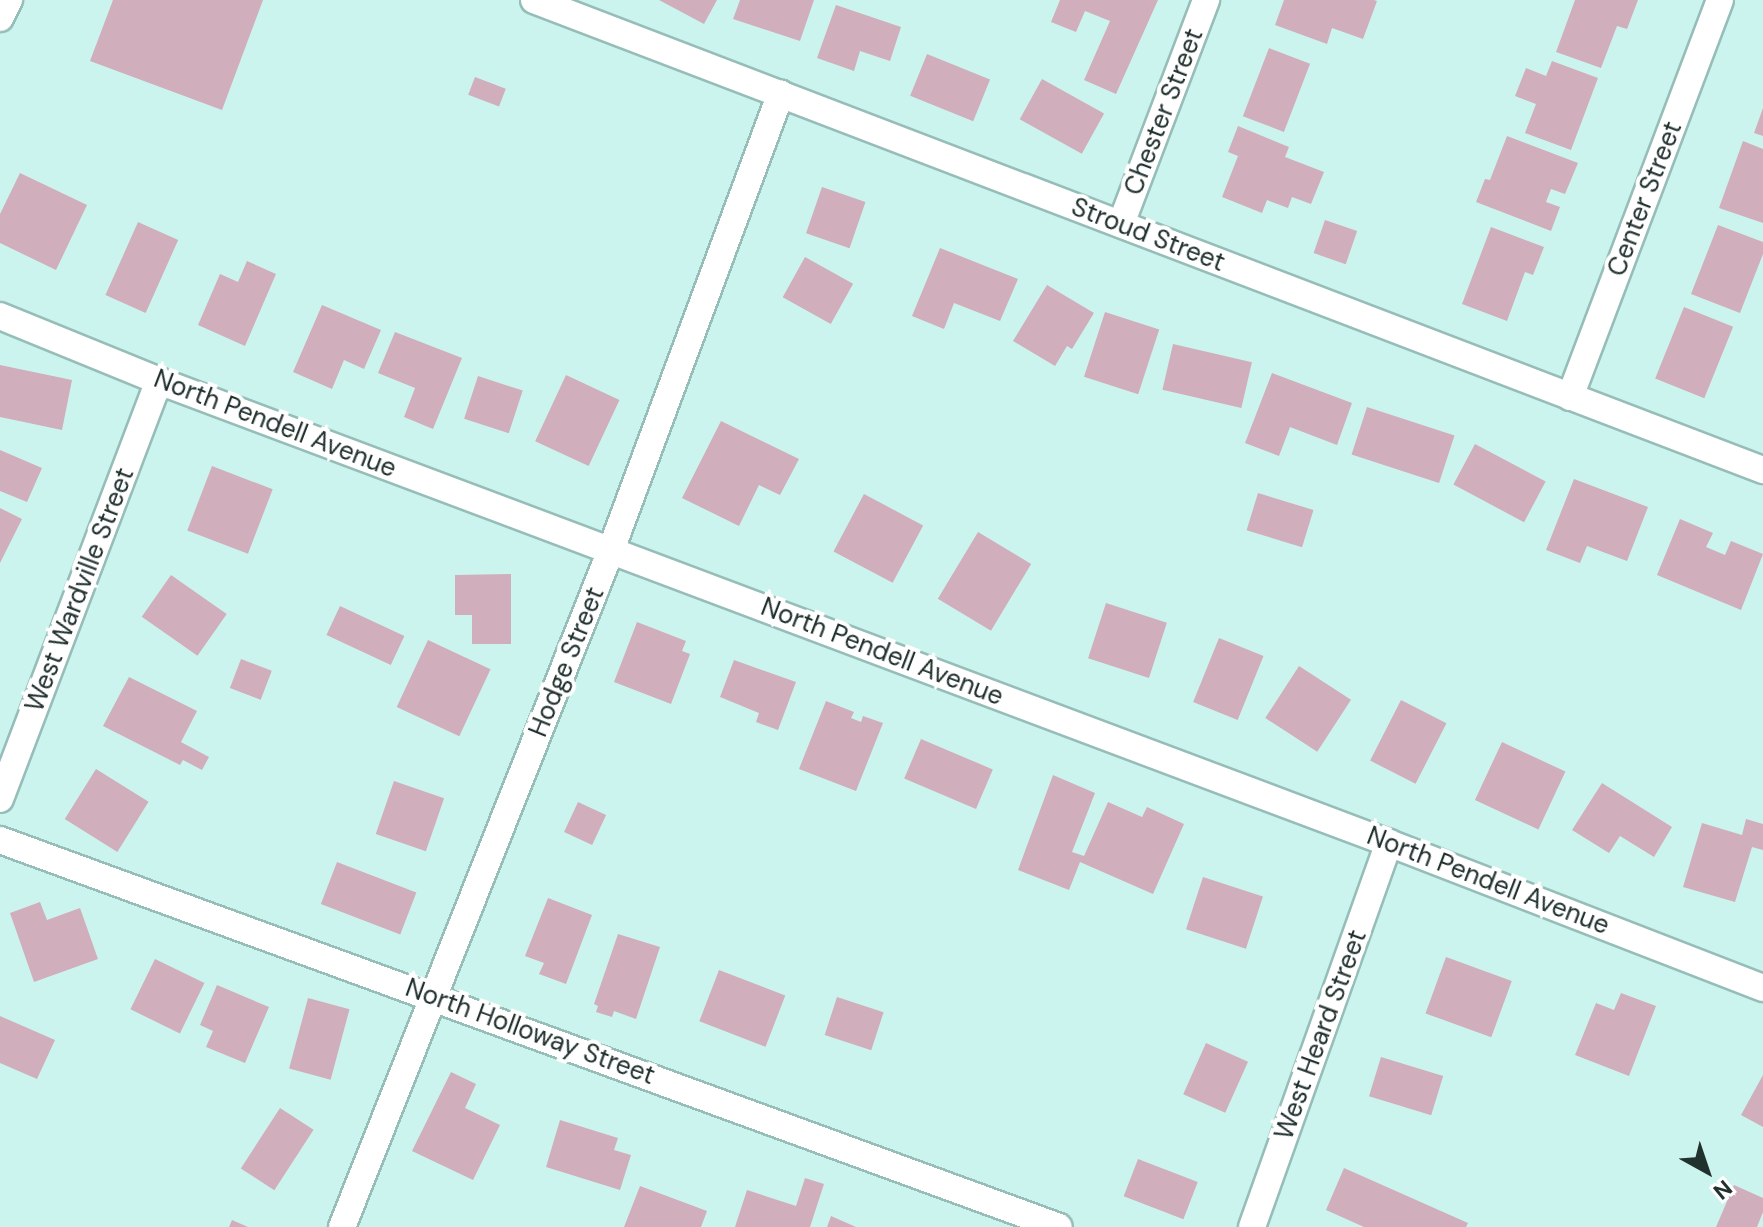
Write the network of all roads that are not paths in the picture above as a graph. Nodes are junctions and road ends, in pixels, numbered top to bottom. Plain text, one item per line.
1 (9, 0) edge
2 (534, 0) edge
3 (1206, 0) edge
4 (1720, 0) edge
5 (0, 18) edge
6 (781, 94) junction
7 (1121, 224) junction
8 (0, 316) edge
9 (159, 381) junction
10 (1570, 397) junction
11 (1763, 470) edge
12 (611, 550) junction
13 (0, 799) edge
14 (0, 840) edge
15 (1389, 843) junction
16 (1763, 988) edge
17 (434, 997) junction
18 (342, 1227) edge
19 (1059, 1227) edge
20 (1252, 1227) edge

1 - 5 street
2 - 6 street, Stroud Street
3 - 7 street, Chester Street
4 - 10 street, Center Street
6 - 7 street, Stroud Street
6 - 12 street, Hodge Street
7 - 10 street, Stroud Street
8 - 9 street, North Pendell Avenue
9 - 12 street, North Pendell Avenue
9 - 13 street, West Wardville Street
10 - 11 street, Stroud Street
12 - 15 street, North Pendell Avenue
12 - 17 street, Hodge Street
14 - 17 street, North Holloway Street
15 - 16 street, North Pendell Avenue
15 - 20 street, West Heard Street
17 - 18 street, Hodge Street
17 - 19 street, North Holloway Street

